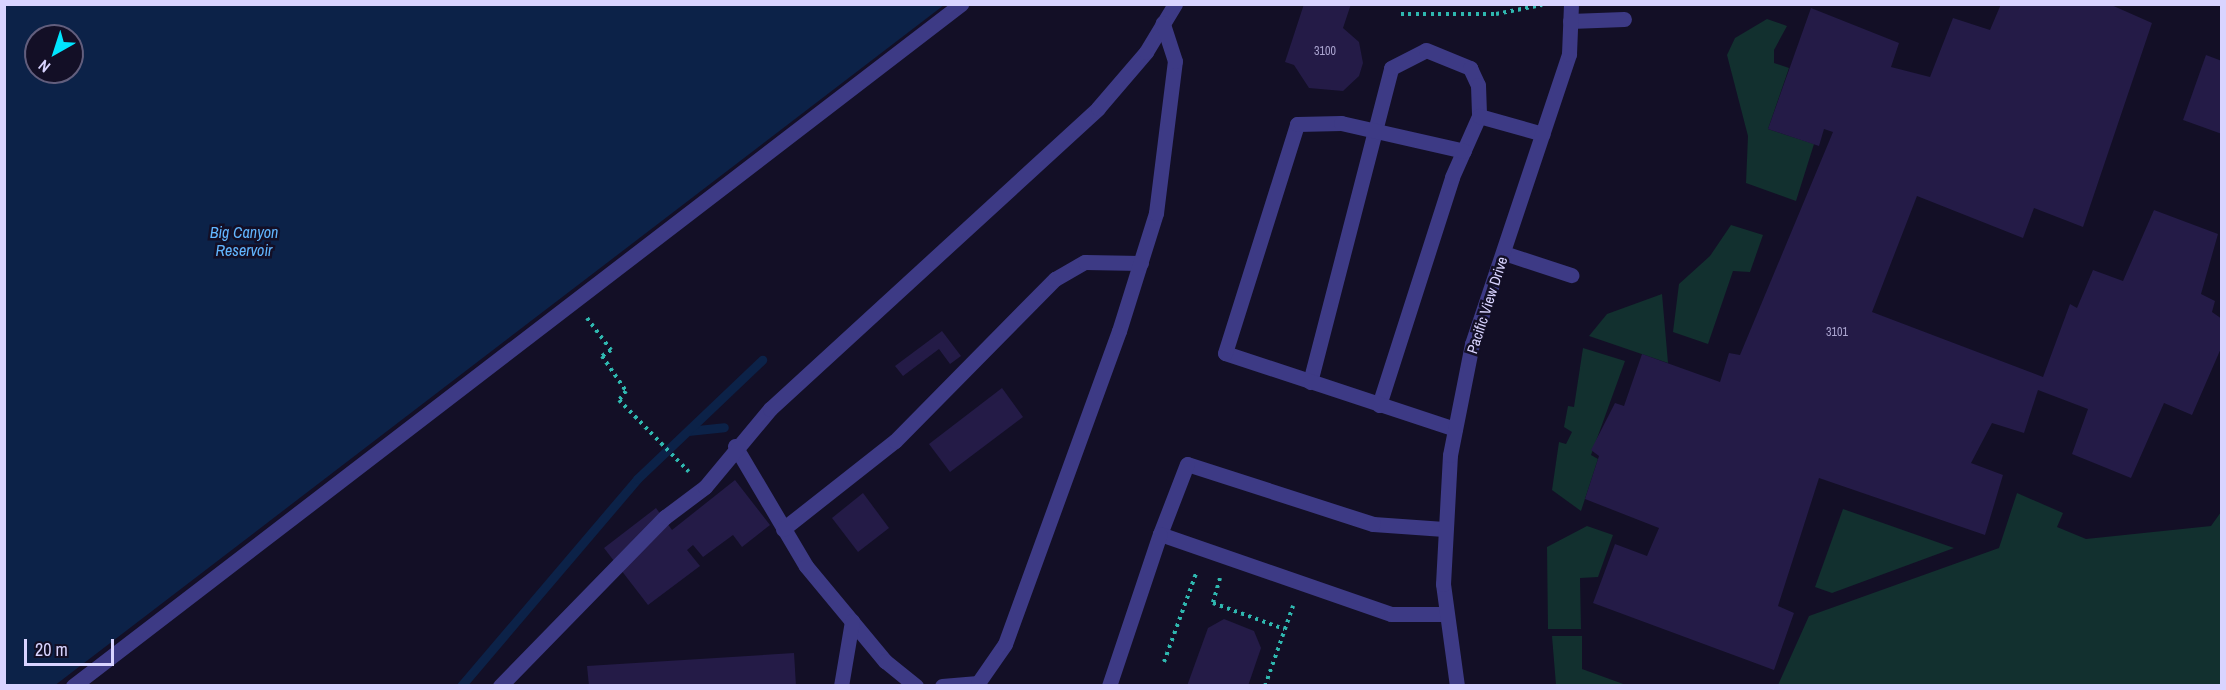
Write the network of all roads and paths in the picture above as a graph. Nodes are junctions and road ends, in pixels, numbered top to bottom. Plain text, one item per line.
1 (961, 4) edge
2 (1175, 4) edge
3 (1571, 4) edge
4 (1542, 5) edge
5 (1401, 14) dead end
6 (1624, 19) dead end
7 (1570, 21) junction
8 (1163, 23) junction
9 (1479, 116) junction
10 (1379, 131) junction
11 (1544, 134) junction
12 (1464, 151) junction
13 (1504, 253) junction
14 (1141, 263) junction
15 (1571, 275) dead end
16 (585, 316) dead end
17 (1310, 382) junction
18 (1379, 405) junction
19 (1455, 429) junction
20 (735, 447) junction
21 (676, 460) dead end
22 (783, 529) junction
23 (1444, 530) junction
24 (1160, 534) junction
25 (1205, 573) dead end
26 (1213, 575) dead end
27 (1293, 606) dead end
28 (1444, 615) junction
29 (852, 621) junction
30 (1284, 629) junction
31 (1164, 662) dead end
32 (73, 686) edge
33 (500, 686) edge
34 (841, 686) edge
35 (916, 686) edge
36 (942, 686) edge
37 (1109, 686) edge
38 (1265, 686) edge
39 (1457, 686) edge

1 - 32 street
2 - 8 street
3 - 7 street, Pacific View Drive
4 - 5 path
6 - 7 street
7 - 11 street, Pacific View Drive
8 - 14 street
8 - 20 street
9 - 10 street
9 - 11 street
9 - 12 street
10 - 12 street
10 - 17 street
10 - 17 street
11 - 13 street, Pacific View Drive
12 - 18 street
13 - 15 street
13 - 19 street, Pacific View Drive
14 - 22 street
14 - 36 street
16 - 21 path
17 - 18 street
18 - 19 street
19 - 23 street, Pacific View Drive
20 - 22 street
20 - 33 street
22 - 29 street
23 - 24 street
23 - 28 street, Pacific View Drive
24 - 28 street
24 - 37 street
25 - 31 path
26 - 30 path
27 - 30 path
28 - 39 street, Pacific View Drive
29 - 34 street
29 - 35 street
30 - 38 path

